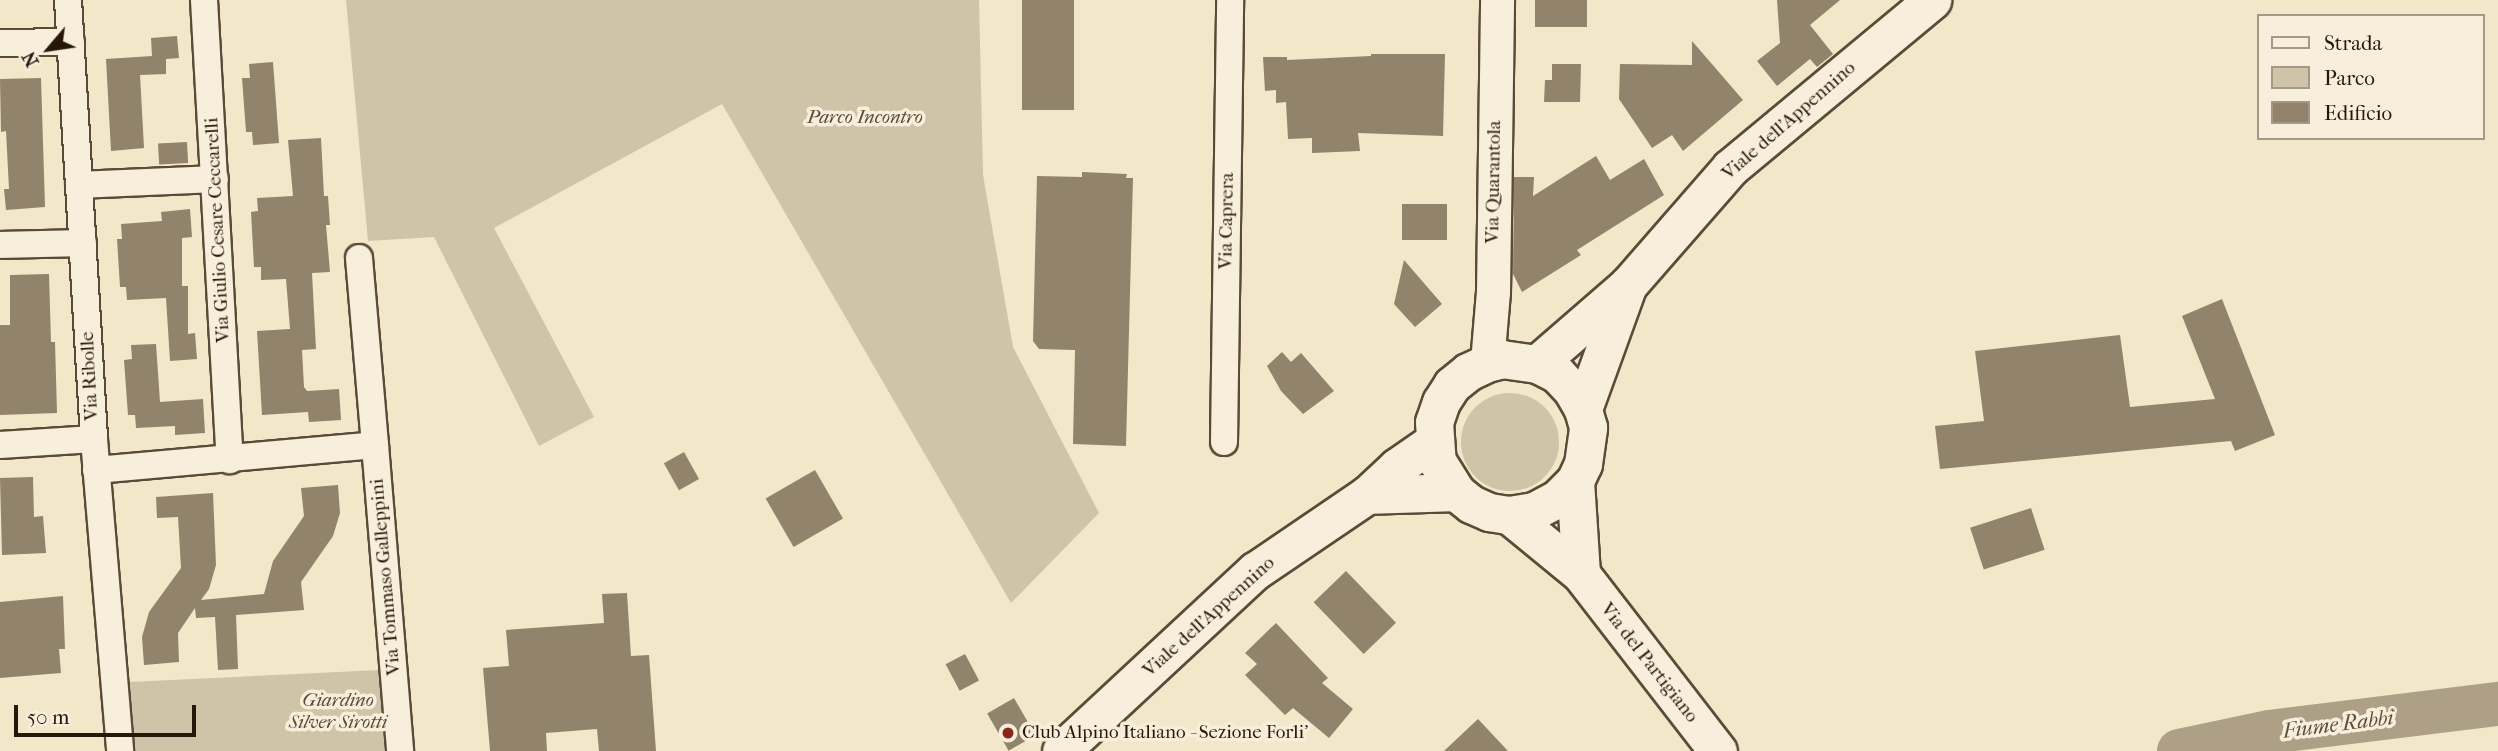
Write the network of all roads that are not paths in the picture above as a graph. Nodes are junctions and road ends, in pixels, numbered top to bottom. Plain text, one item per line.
1 (68, 0) edge
2 (204, 0) edge
3 (1230, 0) edge
4 (1497, 0) edge
5 (1933, 0) edge
6 (71, 41) junction
7 (0, 43) edge
8 (215, 179) junction
9 (79, 185) junction
10 (83, 243) junction
11 (0, 245) edge
12 (359, 258) dead end
13 (1628, 285) junction
14 (1486, 363) junction
15 (1537, 364) junction
16 (1583, 409) junction
17 (94, 439) junction
18 (1224, 442) dead end
19 (1433, 442) junction
20 (0, 445) edge
21 (375, 445) junction
22 (230, 460) junction
23 (96, 470) junction
24 (1575, 481) junction
25 (1456, 492) junction
26 (1367, 495) junction
27 (1509, 515) junction
28 (1581, 574) junction
29 (120, 751) edge
30 (400, 751) edge
31 (1061, 751) edge
32 (1718, 751) edge

1 - 6 street, Via Ribolle
2 - 8 street, Via Giulio Cesare Ceccarelli
3 - 18 street, Via Caprera
4 - 14 street, Via Quarantola
5 - 13 main road, Viale dell'Appennino
6 - 7 street
6 - 9 street, Via Ribolle
8 - 9 street
8 - 22 street, Via Giulio Cesare Ceccarelli
9 - 10 street, Via Ribolle
10 - 11 street
10 - 17 street, Via Ribolle
12 - 21 street, Via Tommaso Galleppini
13 - 15 main road, Viale dell'Appennino
13 - 16 main road, Viale dell'Appennino
14 - 15 main road, Viale dell'Appennino
14 - 19 main road, Viale dell'Appennino
15 - 16 main road, Viale dell'Appennino
16 - 24 main road, Viale dell'Appennino
17 - 20 street
17 - 23 street, Via Ribolle
19 - 25 main road
19 - 26 main road, Viale dell'Appennino
21 - 22 street
21 - 30 street, Via Tommaso Galleppini
22 - 23 street
23 - 29 street, Via Ribolle
24 - 27 main road, Viale dell'Appennino
24 - 28 main road
25 - 26 main road
25 - 27 main road
26 - 31 main road, Viale dell'Appennino
27 - 28 main road, Via del Partigiano
28 - 32 main road, Via del Partigiano

